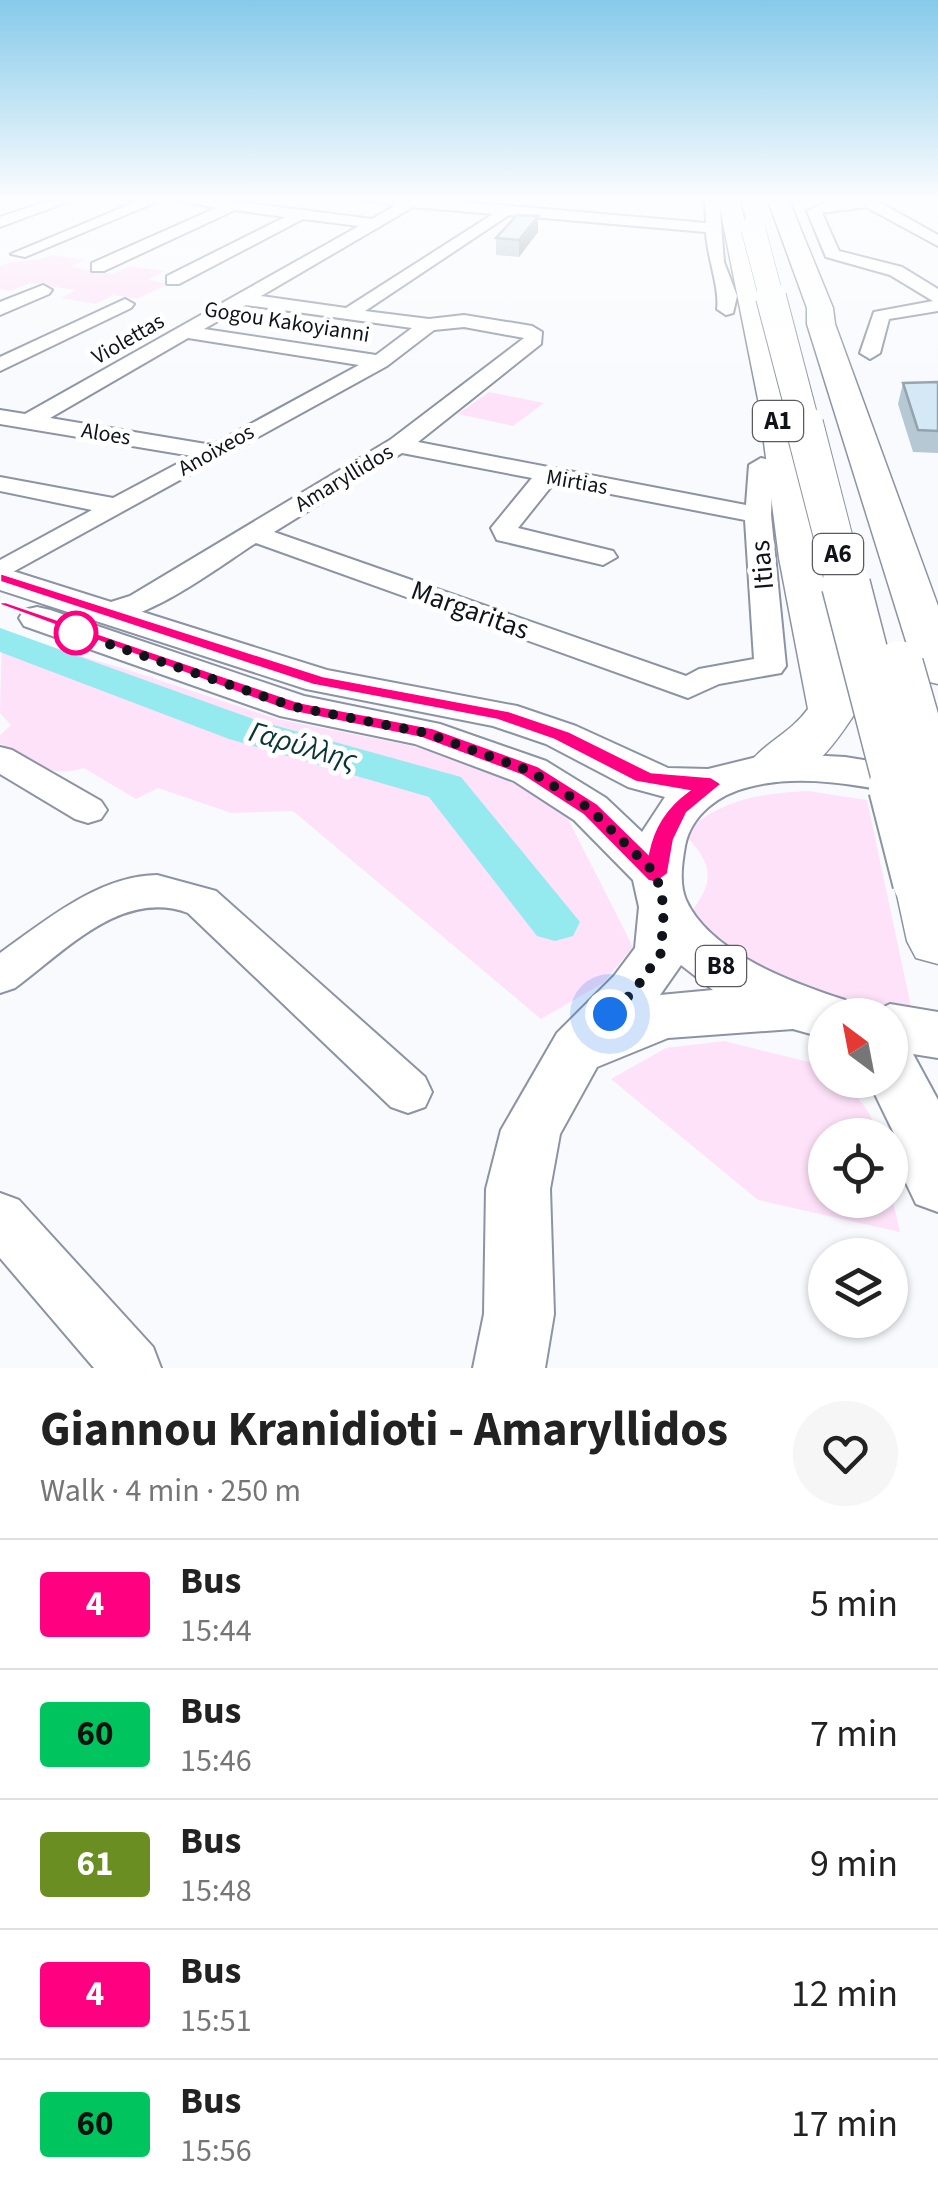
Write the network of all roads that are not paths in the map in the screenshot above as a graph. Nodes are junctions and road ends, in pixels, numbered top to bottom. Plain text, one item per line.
1 (109, 262) edge
2 (208, 262) edge
3 (309, 262) edge
4 (426, 262) edge
5 (742, 262) edge
6 (742, 262) edge
7 (764, 262) edge
8 (767, 262) edge
9 (786, 262) edge
10 (786, 262) edge
11 (858, 262) edge
12 (98, 267) dead end
13 (938, 274) edge
14 (906, 276) junction
15 (173, 280) dead end
16 (42, 290) dead end
17 (938, 297) edge
18 (736, 298) junction
19 (243, 299) junction
20 (125, 304) dead end
21 (938, 306) edge
22 (820, 308) junction
23 (0, 310) edge
24 (350, 314) junction
25 (429, 325) junction
26 (186, 332) junction
27 (870, 353) dead end
28 (380, 362) junction
29 (0, 364) edge
30 (0, 417) edge
31 (28, 422) junction
32 (398, 445) junction
33 (212, 452) junction
34 (761, 465) dead end
35 (546, 476) junction
36 (0, 484) edge
37 (113, 506) junction
38 (758, 515) junction
39 (253, 533) junction
40 (603, 557) dead end
41 (0, 575) edge
42 (0, 605) edge
43 (125, 614) junction
44 (938, 670) edge
45 (688, 688) joint
46 (0, 758) edge
47 (772, 768) junction
48 (711, 784) junction
49 (938, 785) edge
50 (938, 799) edge
51 (88, 810) dead end
52 (660, 891) junction
53 (938, 941) edge
54 (0, 976) edge
55 (808, 1012) edge
56 (908, 1030) edge
57 (938, 1034) edge
58 (577, 1050) junction
59 (408, 1092) dead end
60 (906, 1098) edge
61 (938, 1184) edge
62 (0, 1218) edge
63 (132, 1368) edge
64 (509, 1368) edge

1 - 12 street
2 - 15 street
3 - 19 street, Violettas
4 - 24 street
5 - 18 highway
6 - 18 highway
7 - 53 highway, A6, bridge
8 - 50 highway, A6, bridge
9 - 22 highway
10 - 22 highway
11 - 14 street
13 - 14 street
14 - 17 street
16 - 23 street
18 - 47 highway, A1
19 - 24 street
19 - 26 street, Violettas
20 - 29 street
21 - 27 street
22 - 44 highway
24 - 25 street
25 - 28 street, Anoixeos
25 - 32 street, Amaryllidos
26 - 28 street, Gogou Kakoyianni
26 - 31 street, Violettas
28 - 33 street, Anoixeos
30 - 31 street, Aloes
31 - 33 street, Aloes
32 - 35 street, Mirtias
32 - 39 street, Amaryllidos
33 - 37 street, Anoixeos
34 - 38 street, Itias
35 - 38 street, Mirtias
35 - 40 street
36 - 37 street
37 - 41 street, Anoixeos
38 - 45 street, Itias
39 - 43 street, Amaryllidos
39 - 45 street, Margaritas
41 - 43 main road
42 - 52 main road, B8
43 - 48 main road
46 - 51 street
47 - 48 main road
47 - 49 main road
48 - 52 main road
52 - 55 main road, B8
52 - 58 main road
54 - 59 street
55 - 58 main road
56 - 57 main road
58 - 64 main road
60 - 61 main road
62 - 63 street

